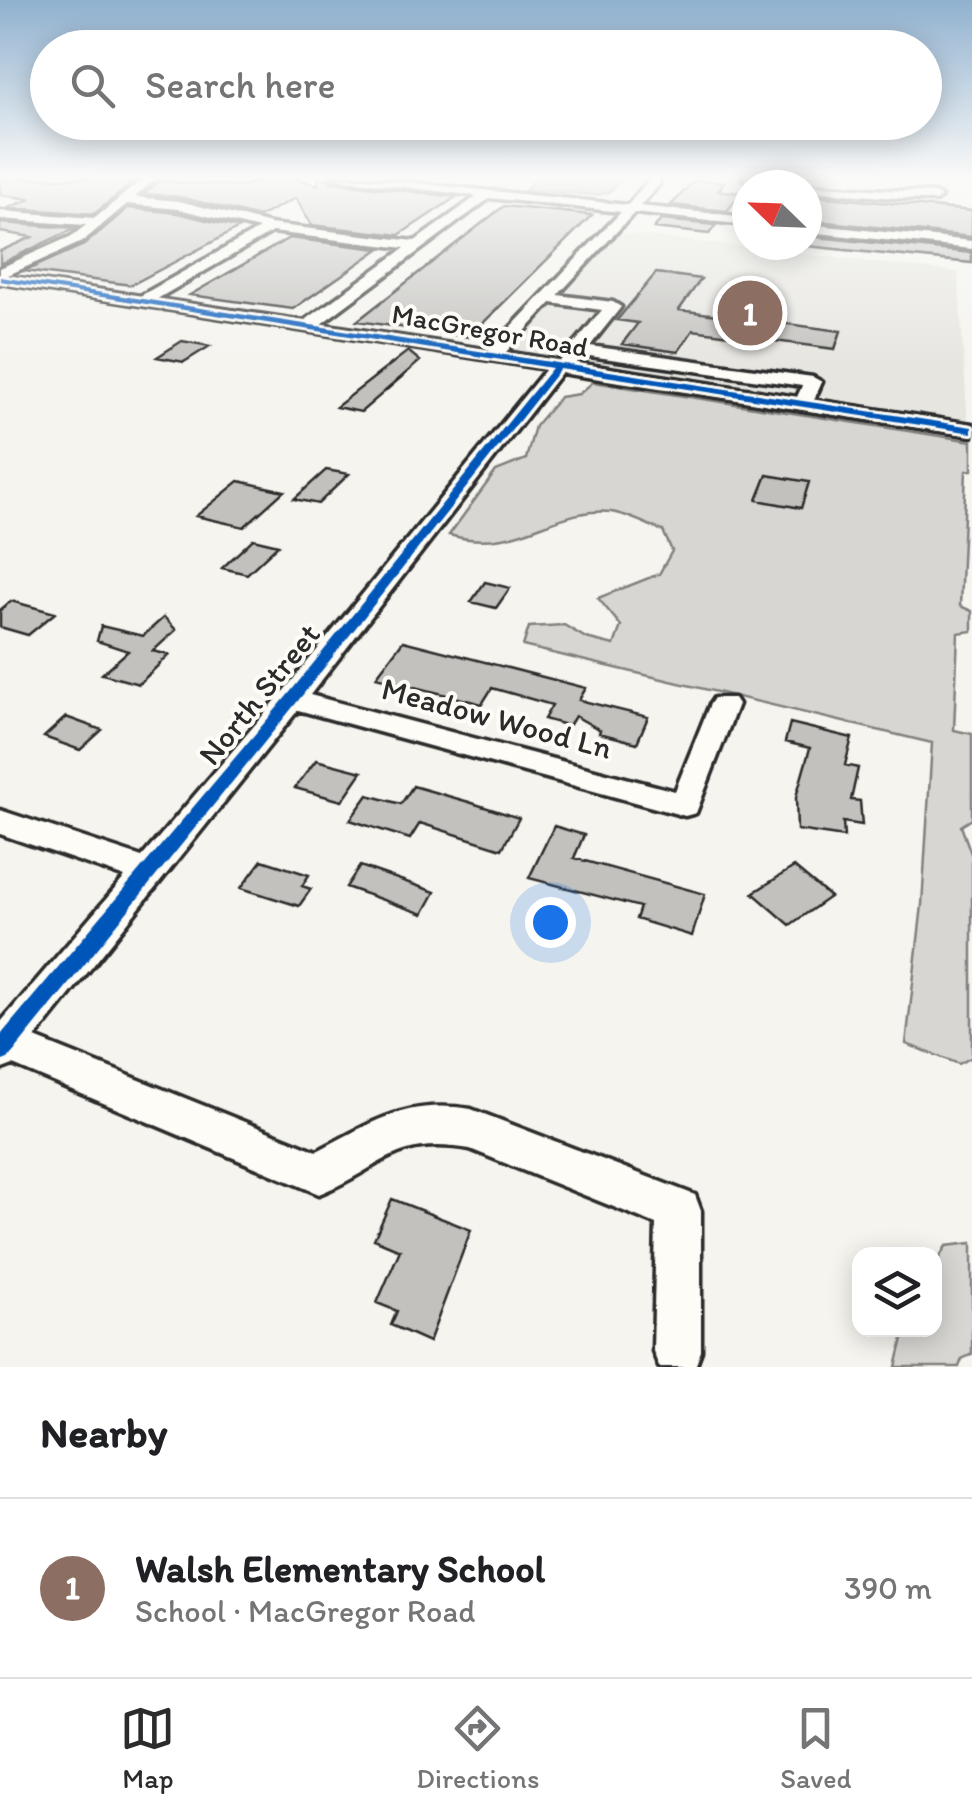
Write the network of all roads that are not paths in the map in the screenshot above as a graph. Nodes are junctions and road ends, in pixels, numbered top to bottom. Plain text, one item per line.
1 (71, 242) edge
2 (246, 242) edge
3 (389, 242) edge
4 (421, 242) edge
5 (599, 242) edge
6 (941, 242) edge
7 (417, 245) junction
8 (972, 245) edge
9 (0, 276) edge
10 (547, 298) junction
11 (144, 300) junction
12 (309, 325) junction
13 (494, 355) junction
14 (566, 362) junction
15 (972, 430) edge
16 (292, 699) junction
17 (724, 704) dead end
18 (0, 822) edge
19 (149, 872) junction
20 (3, 1048) edge
21 (677, 1351) dead end

1 - 9 street
2 - 11 street
3 - 7 street
4 - 7 street
5 - 10 street
6 - 8 street
7 - 12 street
9 - 11 street, MacGregor Road
10 - 13 street
10 - 14 street, North Street
11 - 12 street, MacGregor Road
12 - 13 street, MacGregor Road
13 - 14 street, MacGregor Road
14 - 15 street, MacGregor Road
14 - 16 street, North Street
16 - 17 street, Meadow Wood Ln
16 - 19 street, North Street
18 - 19 street
19 - 20 street, North Street
20 - 21 street

